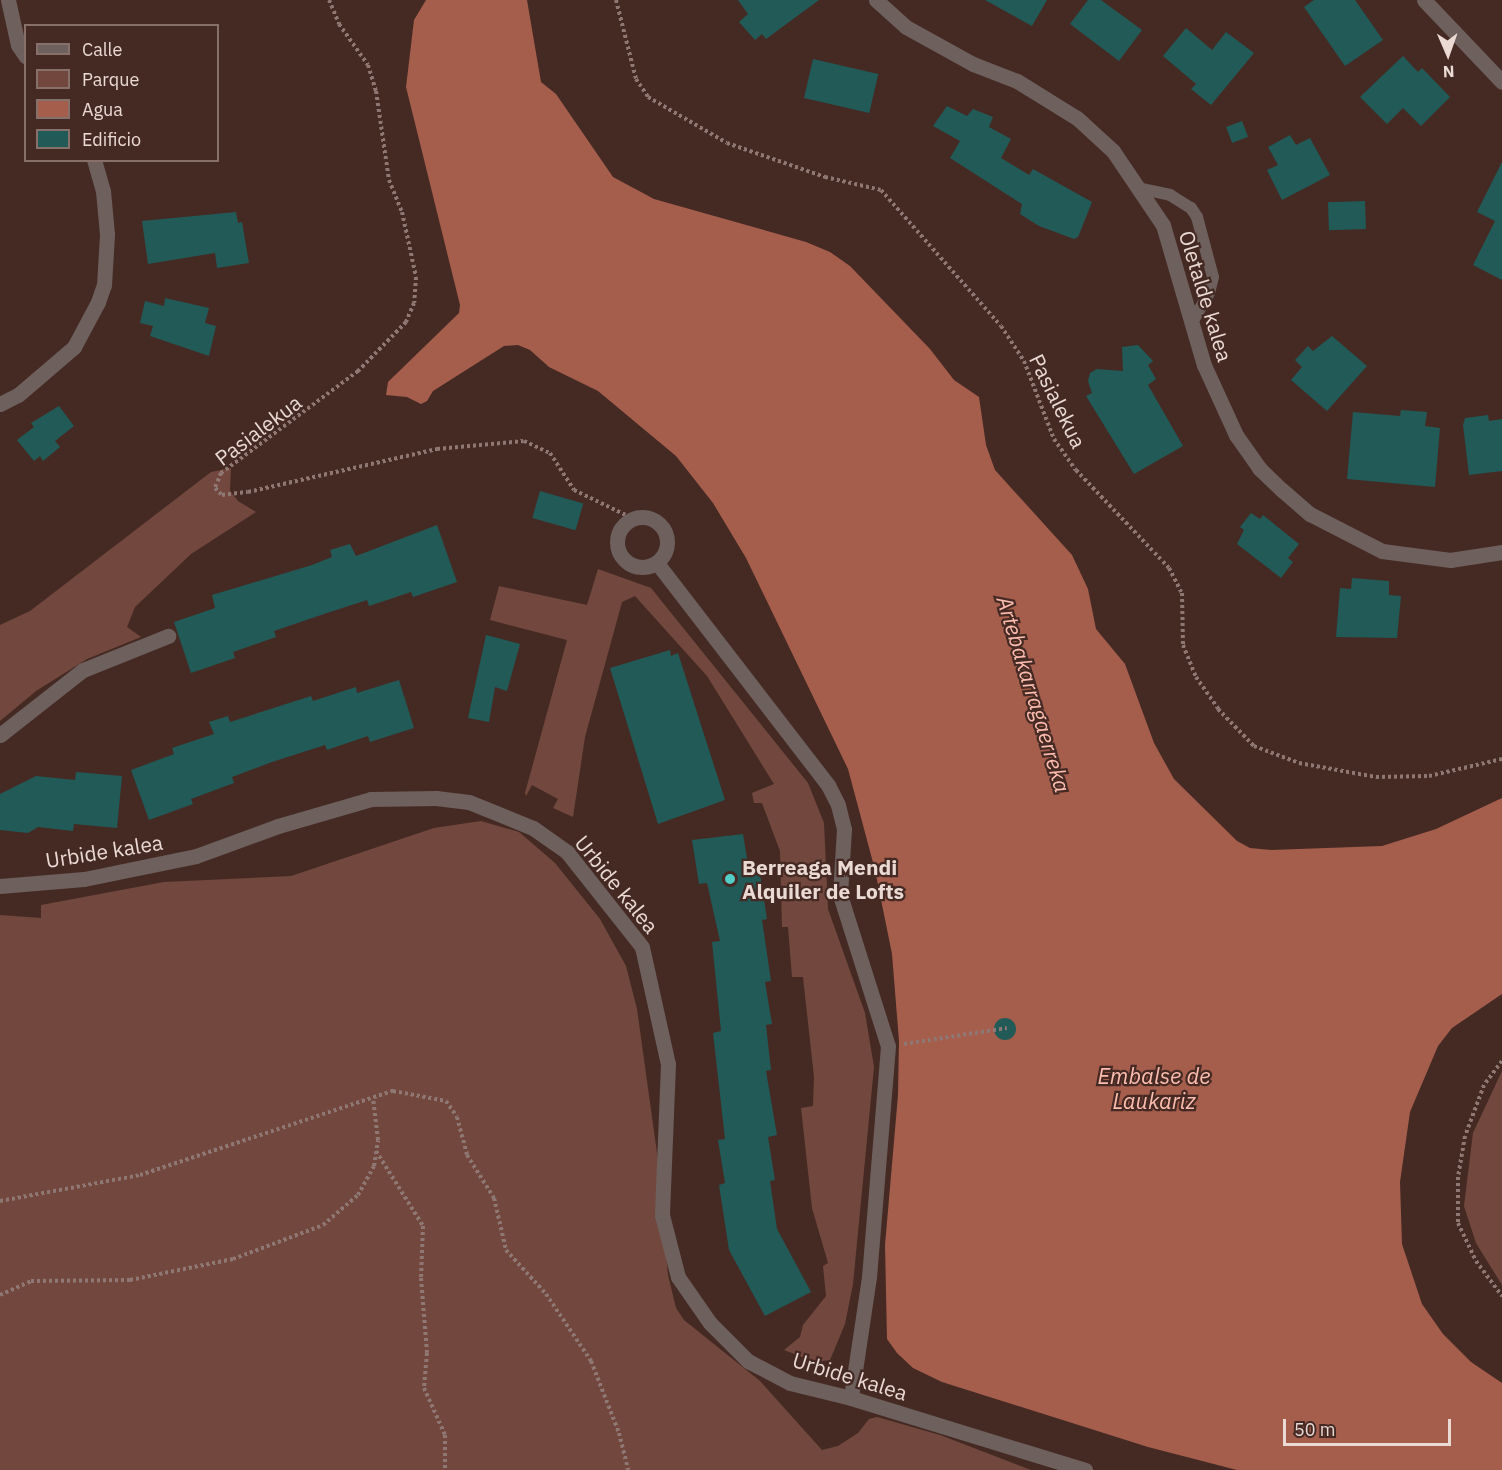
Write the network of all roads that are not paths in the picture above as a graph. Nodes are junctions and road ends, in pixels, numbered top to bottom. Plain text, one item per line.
1 (8, 0) edge
2 (876, 0) edge
3 (1424, 0) edge
4 (24, 54) edge
5 (1502, 82) edge
6 (95, 162) edge
7 (1138, 188) junction
8 (1192, 322) junction
9 (0, 404) edge
10 (1502, 552) edge
11 (657, 562) junction
12 (168, 636) dead end
13 (0, 735) edge
14 (0, 886) edge
15 (851, 1398) junction
16 (1085, 1470) edge

1 - 4 street
2 - 7 street, Oletalde kalea
3 - 5 street
6 - 9 street
7 - 8 street, Oletalde kalea
7 - 8 lane
8 - 10 street, Oletalde kalea
11 - 11 street
11 - 15 street
12 - 13 street
14 - 15 street, Urbide kalea
15 - 16 street, Urbide kalea

